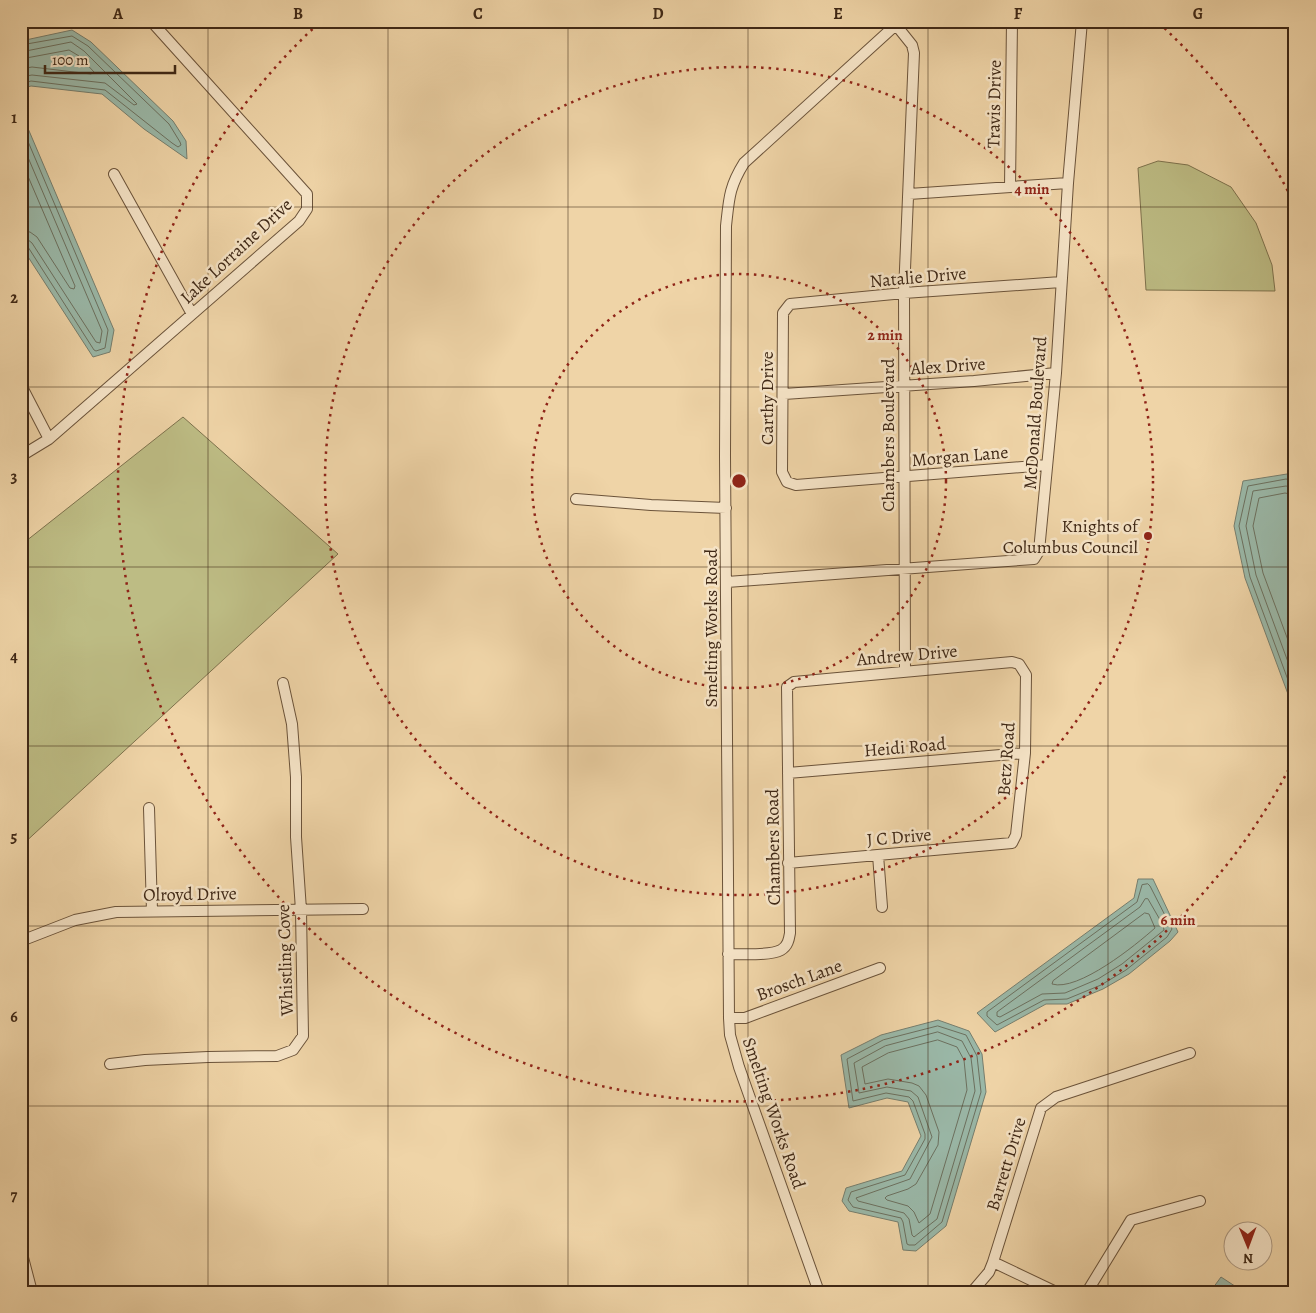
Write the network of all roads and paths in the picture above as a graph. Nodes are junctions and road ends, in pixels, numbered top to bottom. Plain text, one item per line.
1 (151, 21) edge
2 (1012, 21) edge
3 (1082, 21) edge
4 (898, 23) edge
5 (114, 174) dead end
6 (1068, 183) junction
7 (1010, 187) junction
8 (909, 194) junction
9 (1061, 282) junction
10 (904, 294) junction
11 (783, 313) joint
12 (192, 314) junction
13 (1056, 373) junction
14 (21, 385) edge
15 (904, 386) junction
16 (784, 394) junction
17 (49, 439) junction
18 (21, 456) edge
19 (1047, 465) junction
20 (904, 476) junction
21 (787, 482) joint
22 (576, 500) dead end
23 (726, 508) junction
24 (905, 569) junction
25 (727, 582) junction
26 (906, 672) junction
27 (1026, 675) joint
28 (283, 683) dead end
29 (787, 687) joint
30 (1025, 753) junction
31 (788, 773) junction
32 (149, 808) dead end
33 (1012, 844) joint
34 (878, 855) junction
35 (788, 863) junction
36 (882, 906) dead end
37 (363, 909) dead end
38 (301, 910) junction
39 (152, 911) junction
40 (21, 940) edge
41 (728, 954) junction
42 (880, 968) dead end
43 (729, 1018) junction
44 (1190, 1053) dead end
45 (110, 1064) dead end
46 (1200, 1201) dead end
47 (21, 1250) edge
48 (993, 1262) junction
49 (32, 1292) edge
50 (819, 1292) edge
51 (972, 1292) edge
52 (1056, 1292) edge
53 (1087, 1292) edge

1 - 12 street, Lake Lorraine Drive
2 - 7 street, Travis Drive
3 - 6 street, McDonald Boulevard
4 - 8 street, Chambers Boulevard
4 - 23 street, Smelting Works Road
5 - 12 street
6 - 7 street
6 - 9 street, McDonald Boulevard
7 - 8 street
8 - 10 street, Chambers Boulevard
9 - 10 street, Natalie Drive
9 - 13 street, McDonald Boulevard
10 - 11 street, Natalie Drive
10 - 15 street, Chambers Boulevard
11 - 16 street, Carthy Drive
12 - 17 street, Lake Lorraine Drive
13 - 15 street, Alex Drive
13 - 19 street, McDonald Boulevard
14 - 17 street
15 - 16 street, Alex Drive
15 - 20 street, Chambers Boulevard
16 - 21 street, Carthy Drive
17 - 18 street, Lake Lorraine Drive
19 - 20 street, Morgan Lane
19 - 24 street, McDonald Boulevard
20 - 21 street, Morgan Lane
20 - 24 street, Chambers Boulevard
22 - 23 street
23 - 25 street, Smelting Works Road
24 - 25 street, McDonald Boulevard
24 - 26 street, Chambers Boulevard
25 - 41 street, Smelting Works Road
26 - 27 street, Andrew Drive
26 - 29 street, Andrew Drive
27 - 30 street, Betz Road
28 - 38 street, Whistling Cove
29 - 31 street, Chambers Road
30 - 31 street, Heidi Road
30 - 33 street, Betz Road
31 - 35 street, Chambers Road
32 - 39 street
33 - 34 street, J C Drive
34 - 35 street, J C Drive
34 - 36 street
35 - 41 street, Chambers Road
37 - 38 street, Olroyd Drive
38 - 39 street, Olroyd Drive
38 - 45 street, Whistling Cove
39 - 40 street, Olroyd Drive
41 - 43 street, Smelting Works Road
42 - 43 street, Brosch Lane
43 - 50 street, Smelting Works Road
44 - 48 street, Barrett Drive
46 - 53 street
47 - 49 street
48 - 51 street, Barrett Drive
48 - 52 street

